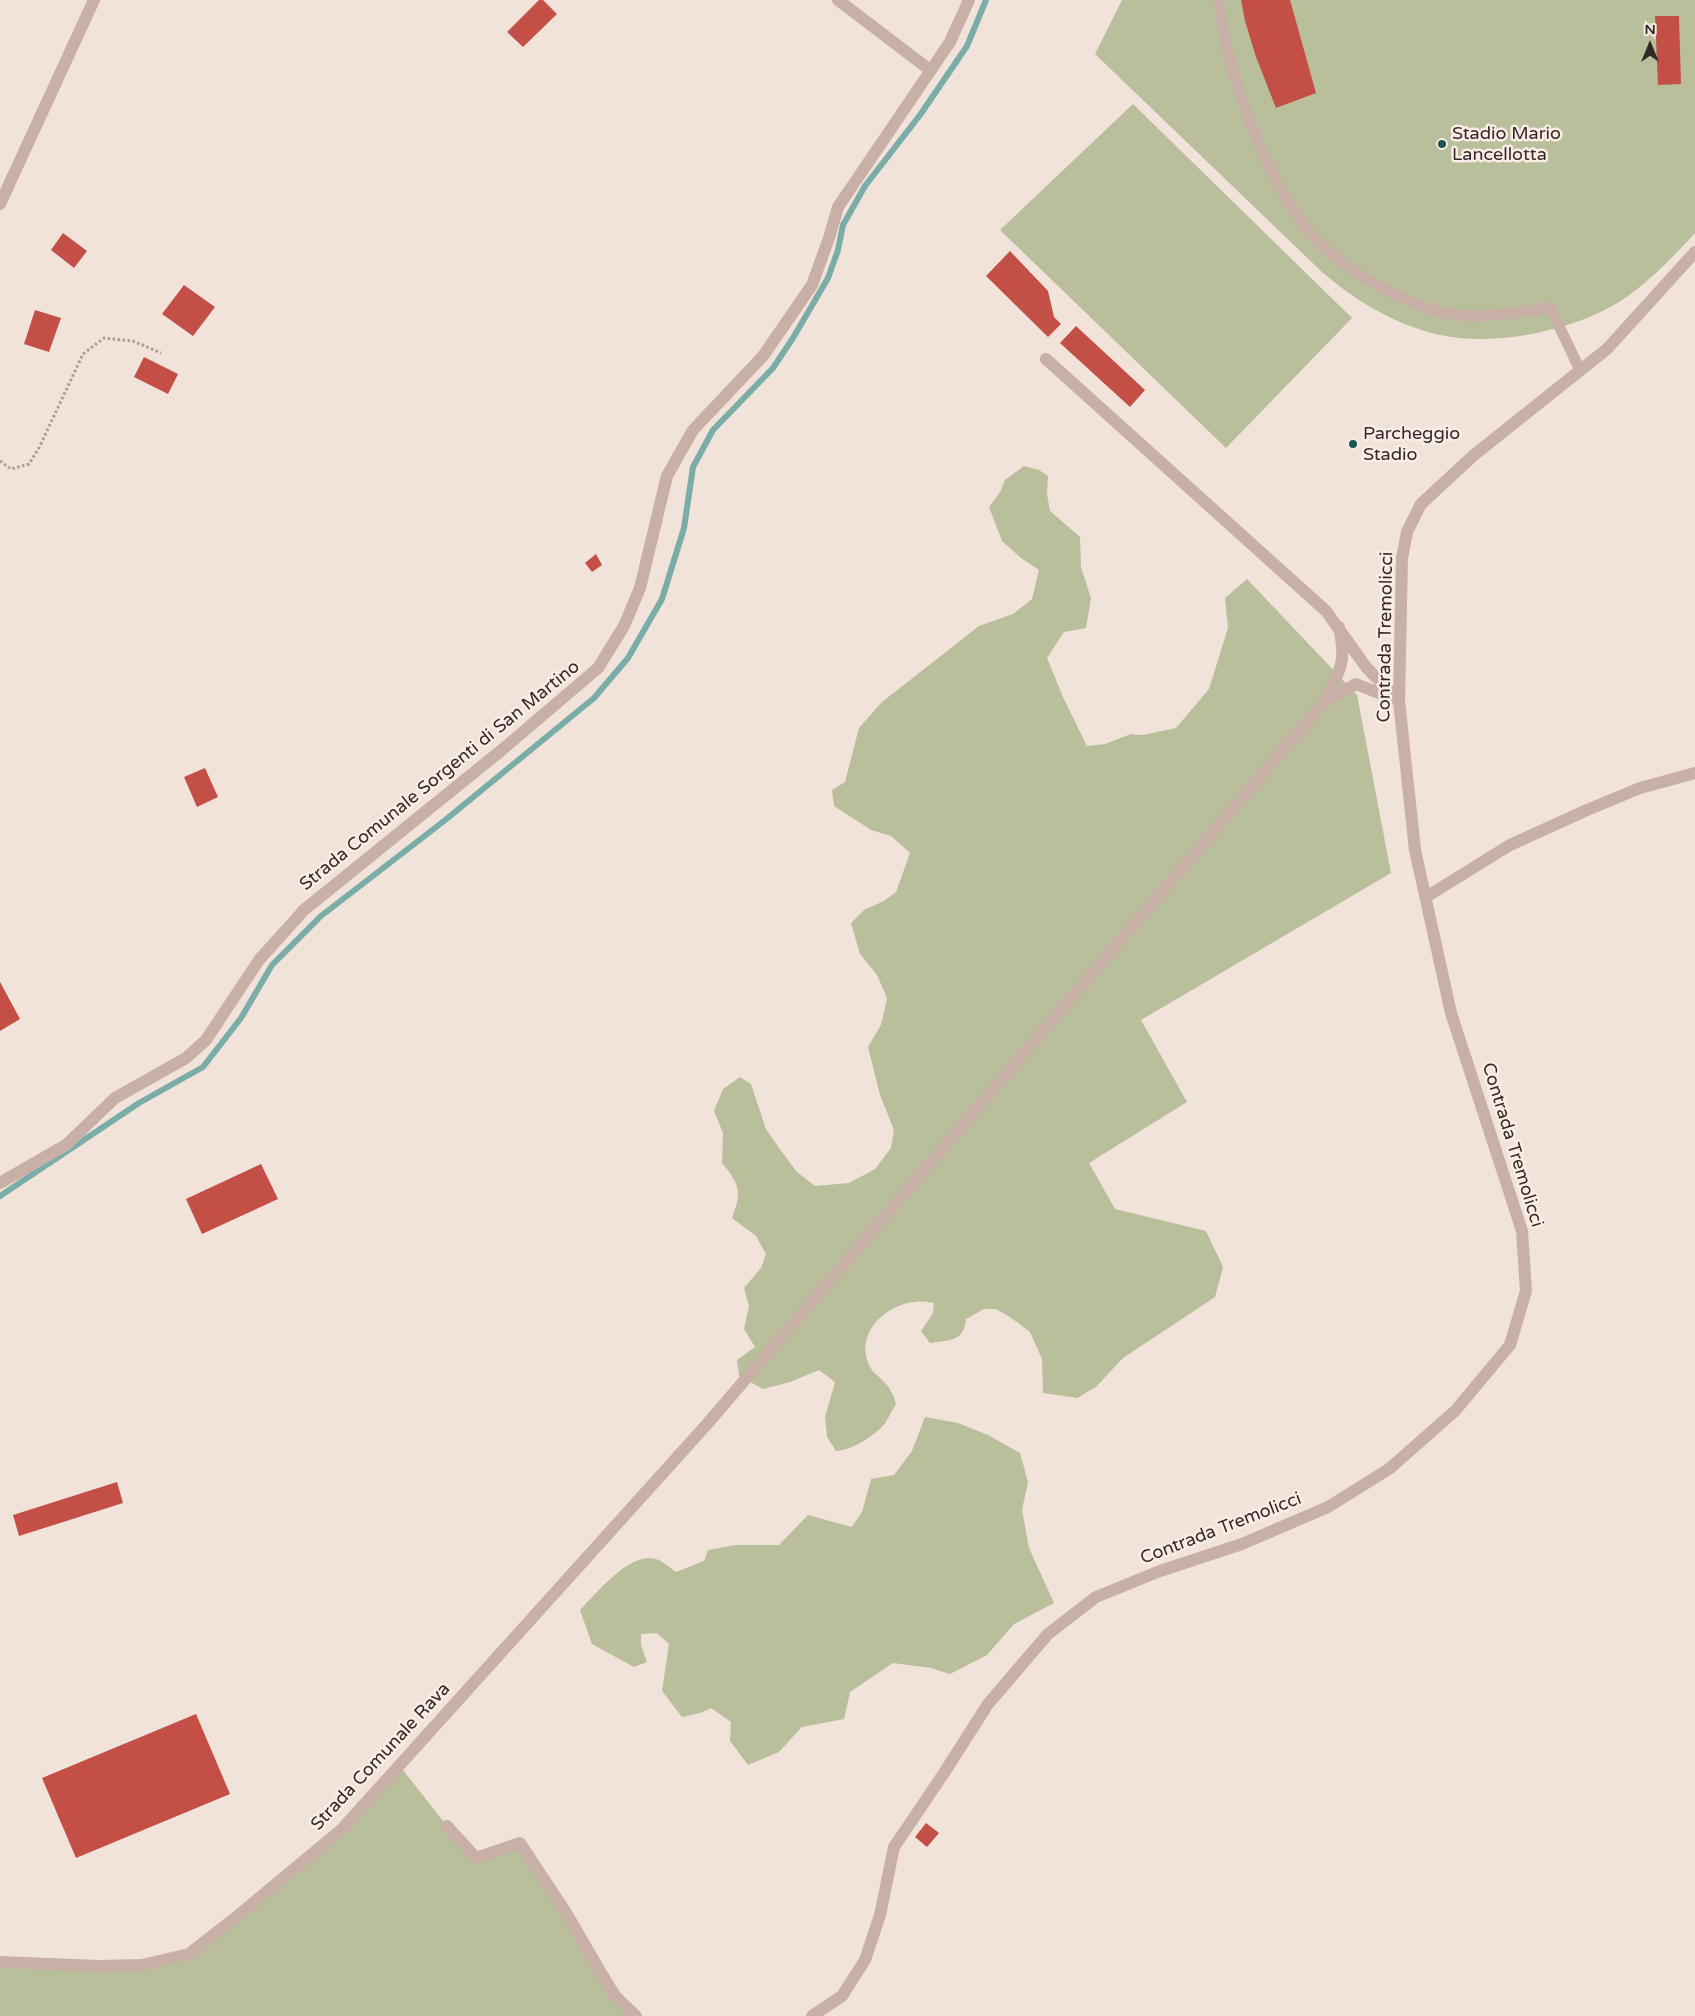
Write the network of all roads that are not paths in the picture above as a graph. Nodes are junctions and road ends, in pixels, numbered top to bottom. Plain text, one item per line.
1 (94, 0) edge
2 (838, 0) edge
3 (969, 0) edge
4 (1219, 0) edge
5 (930, 70) junction
6 (0, 204) edge
7 (1695, 252) edge
8 (1046, 359) dead end
9 (1580, 370) junction
10 (1339, 627) junction
11 (1364, 665) junction
12 (1341, 669) junction
13 (1356, 684) junction
14 (1398, 701) junction
15 (1324, 702) junction
16 (1695, 773) edge
17 (1426, 897) junction
18 (0, 1183) edge
19 (447, 1826) dead end
20 (0, 1962) edge
21 (636, 2016) edge
22 (812, 2016) edge

1 - 6 street
2 - 5 street
3 - 5 street, Strada Comunale Sorgenti di San Martino
4 - 9 lane
5 - 18 street, Strada Comunale Sorgenti di San Martino
7 - 9 street, Contrada Tremolicci
8 - 10 street
9 - 14 street, Contrada Tremolicci
10 - 11 street
10 - 12 street
11 - 12 street
11 - 13 street
11 - 14 street
12 - 15 street
13 - 14 street
13 - 15 street
14 - 17 street, Contrada Tremolicci
15 - 20 street, Strada Comunale Rava
16 - 17 street
17 - 22 street, Contrada Tremolicci
19 - 21 street

